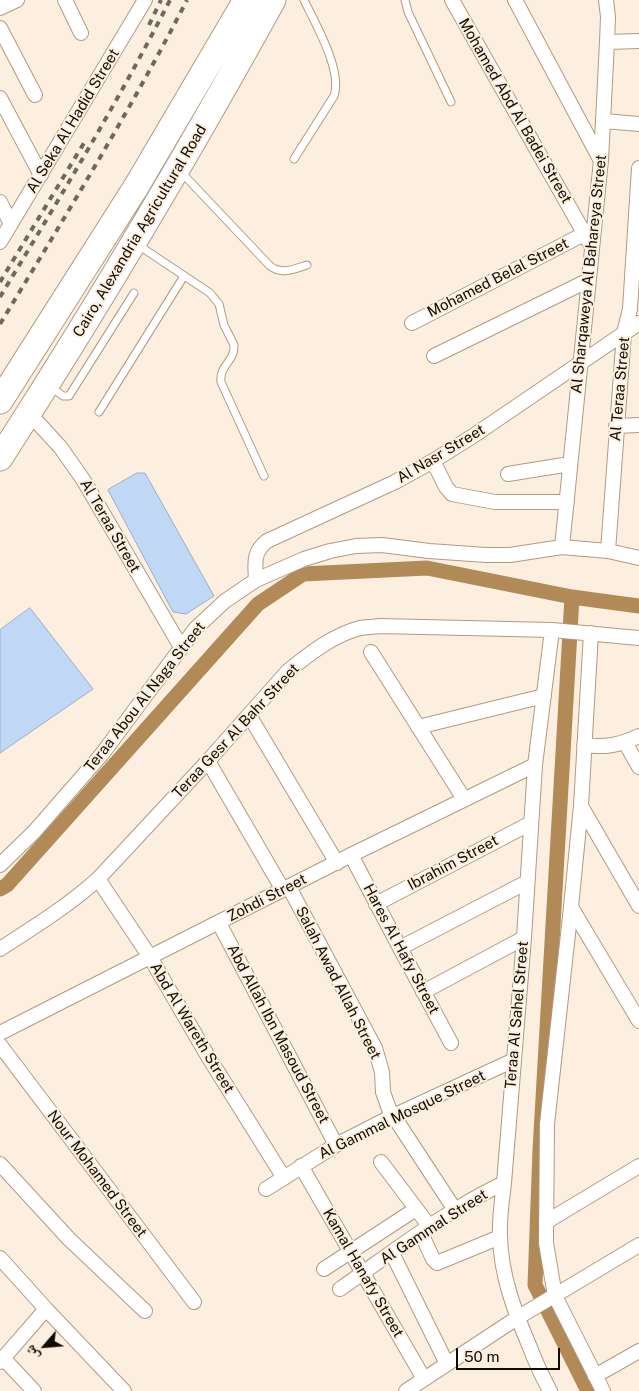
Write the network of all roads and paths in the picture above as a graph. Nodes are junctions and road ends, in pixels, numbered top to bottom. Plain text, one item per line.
1 (17, 0) edge
2 (65, 0) edge
3 (145, 0) edge
4 (246, 0) edge
5 (273, 0) edge
6 (304, 0) edge
7 (405, 0) edge
8 (452, 0) edge
9 (515, 0) edge
10 (606, 0) edge
11 (0, 8) edge
12 (0, 28) edge
13 (81, 33) dead end
14 (639, 41) edge
15 (607, 42) junction
16 (35, 94) dead end
17 (0, 98) edge
18 (451, 102) dead end
19 (604, 121) junction
20 (639, 124) edge
21 (294, 159) dead end
22 (601, 160) junction
23 (178, 168) junction
24 (639, 168) edge
25 (41, 175) junction
26 (0, 202) edge
27 (11, 224) junction
28 (584, 234) junction
29 (0, 242) edge
30 (134, 242) junction
31 (592, 247) junction
32 (307, 265) dead end
33 (184, 276) junction
34 (589, 280) junction
35 (635, 280) edge
36 (134, 294) dead end
37 (412, 323) dead end
38 (639, 323) edge
39 (624, 333) junction
40 (434, 356) dead end
41 (580, 364) junction
42 (47, 384) junction
43 (0, 401) edge
44 (99, 412) dead end
45 (29, 413) junction
46 (639, 425) edge
47 (616, 426) junction
48 (0, 458) edge
49 (433, 461) junction
50 (570, 464) junction
51 (508, 474) dead end
52 (264, 476) dead end
53 (567, 502) junction
54 (562, 547) junction
55 (608, 551) junction
56 (639, 558) edge
57 (256, 580) junction
58 (552, 630) junction
59 (591, 633) junction
60 (639, 638) edge
61 (181, 648) junction
62 (371, 652) dead end
63 (544, 696) junction
64 (249, 715) junction
65 (418, 727) junction
66 (639, 736) edge
67 (625, 742) junction
68 (584, 745) junction
69 (208, 761) junction
70 (535, 765) junction
71 (639, 767) edge
72 (464, 799) junction
73 (581, 806) junction
74 (531, 823) junction
75 (351, 855) junction
76 (337, 863) junction
77 (0, 866) edge
78 (98, 879) junction
79 (526, 882) junction
80 (286, 889) junction
81 (376, 904) junction
82 (639, 906) edge
83 (572, 907) junction
84 (219, 923) junction
85 (524, 938) junction
86 (400, 948) junction
87 (0, 949) edge
88 (150, 957) junction
89 (424, 992) junction
90 (639, 1021) edge
91 (0, 1033) edge
92 (451, 1043) dead end
93 (0, 1045) edge
94 (514, 1060) junction
95 (393, 1116) junction
96 (336, 1145) junction
97 (380, 1162) dead end
98 (0, 1164) edge
99 (301, 1166) junction
100 (639, 1166) edge
101 (284, 1178) junction
102 (504, 1183) junction
103 (266, 1189) dead end
104 (416, 1209) junction
105 (455, 1210) junction
106 (546, 1222) junction
107 (426, 1230) junction
108 (500, 1237) junction
109 (639, 1245) edge
110 (350, 1252) junction
111 (392, 1253) junction
112 (0, 1258) edge
113 (324, 1269) dead end
114 (363, 1273) junction
115 (340, 1289) dead end
116 (551, 1298) junction
117 (194, 1302) dead end
118 (46, 1309) junction
119 (145, 1311) dead end
120 (520, 1316) junction
121 (639, 1351) edge
122 (2, 1361) edge
123 (447, 1364) junction
124 (595, 1376) junction
125 (424, 1379) junction
126 (34, 1391) edge
127 (124, 1391) edge
128 (406, 1391) edge
129 (550, 1391) edge
130 (603, 1391) edge

1 - 11 street
2 - 13 street
3 - 25 street, Al Seka Al Hadid Street
4 - 43 highway, Cairo, Alexandria Agricultural Road
5 - 23 highway, Cairo, Alexandria Agricultural Road
6 - 21 lane
7 - 18 lane
8 - 28 street, Mohamed Abd Al Badei Street
9 - 22 street
10 - 15 street, Al Sharqaweya Al Bahareya Street
12 - 16 street
14 - 15 street
15 - 19 street, Al Sharqaweya Al Bahareya Street
17 - 25 street
19 - 20 street
19 - 22 street, Al Sharqaweya Al Bahareya Street
22 - 31 street, Al Sharqaweya Al Bahareya Street
23 - 30 highway, Cairo, Alexandria Agricultural Road
23 - 32 lane
24 - 35 street, Al Teraa Street
25 - 27 street, Al Seka Al Hadid Street
26 - 27 street
27 - 29 street, Al Seka Al Hadid Street
28 - 31 street, Mohamed Abd Al Badei Street
28 - 37 street, Mohamed Belal Street
30 - 33 lane
30 - 42 highway, Cairo, Alexandria Agricultural Road
31 - 34 street, Al Sharqaweya Al Bahareya Street
33 - 44 lane
33 - 52 lane
34 - 40 street
34 - 41 street, Al Sharqaweya Al Bahareya Street
35 - 39 street, Al Teraa Street
36 - 42 lane
38 - 39 street, Al Nasr Street
39 - 41 street, Al Nasr Street
39 - 47 street, Al Teraa Street
41 - 49 street, Al Nasr Street
41 - 50 street, Al Sharqaweya Al Bahareya Street
42 - 45 highway, Cairo, Alexandria Agricultural Road
45 - 48 highway, Cairo, Alexandria Agricultural Road
45 - 61 street, Al Teraa Street
46 - 47 street
47 - 55 street, Al Teraa Street
49 - 53 street
49 - 57 street, Al Nasr Street
50 - 51 street
50 - 53 street, Al Sharqaweya Al Bahareya Street
53 - 54 street, Al Sharqaweya Al Bahareya Street
54 - 55 street, Teraa Abou Al Naga Street
54 - 57 street, Teraa Abou Al Naga Street
55 - 56 street, Teraa Abou Al Naga Street
57 - 61 street, Teraa Abou Al Naga Street
58 - 59 street, Teraa Gesr Al Bahr Street
58 - 63 street, Teraa Al Sahel Street
58 - 64 street, Teraa Gesr Al Bahr Street
59 - 60 street, Teraa Gesr Al Bahr Street
59 - 68 street
61 - 77 street, Teraa Abou Al Naga Street
62 - 65 street
63 - 65 street
63 - 70 street, Teraa Al Sahel Street
64 - 69 street, Teraa Gesr Al Bahr Street
64 - 76 street
65 - 72 street
66 - 67 street
67 - 68 street
67 - 71 street
68 - 73 street
69 - 78 street, Teraa Gesr Al Bahr Street
69 - 80 street, Salah Awad Allah Street
70 - 72 street, Zohdi Street
70 - 74 street, Teraa Al Sahel Street
72 - 75 street, Zohdi Street
73 - 82 street
73 - 83 street
74 - 79 street, Teraa Al Sahel Street
74 - 81 street, Ibrahim Street
75 - 76 street, Zohdi Street
75 - 81 street, Hares Al Hafy Street
76 - 80 street, Zohdi Street
78 - 87 street, Teraa Gesr Al Bahr Street
78 - 88 street, Abd Al Wareth Street
79 - 85 street, Teraa Al Sahel Street
79 - 86 street
80 - 84 street, Zohdi Street
80 - 95 street, Salah Awad Allah Street
81 - 86 street, Hares Al Hafy Street
83 - 90 street
83 - 106 street
84 - 88 street, Zohdi Street
84 - 96 street, Abd Allah Ibn Masoud Street
85 - 89 street
85 - 94 street, Teraa Al Sahel Street
86 - 89 street, Hares Al Hafy Street
88 - 91 street, Zohdi Street
88 - 101 street, Abd Al Wareth Street
89 - 92 street, Hares Al Hafy Street
93 - 117 street, Nour Mohamed Street
94 - 95 street, Al Gammal Mosque Street
94 - 102 street, Teraa Al Sahel Street
95 - 96 street, Al Gammal Mosque Street
95 - 105 street, Salah Awad Allah Street
96 - 99 street, Al Gammal Mosque Street
97 - 104 street
98 - 119 street
99 - 101 street, Al Gammal Mosque Street
99 - 110 street, Kamal Hanafy Street
100 - 106 street
101 - 103 street, Al Gammal Mosque Street
102 - 105 street, Al Gammal Street
102 - 108 street, Teraa Al Sahel Street
104 - 107 street
104 - 110 street
105 - 107 street, Al Gammal Street
106 - 116 street
107 - 108 street
107 - 111 street, Al Gammal Street
108 - 120 street, Teraa Al Sahel Street
109 - 116 street
110 - 113 street
110 - 114 street, Kamal Hanafy Street
111 - 114 street, Al Gammal Street
111 - 123 street
112 - 118 street
114 - 115 street, Al Gammal Street
114 - 125 street, Kamal Hanafy Street
116 - 120 street
116 - 124 street
118 - 122 street
118 - 127 street
120 - 123 street
120 - 129 street, Teraa Al Sahel Street
121 - 124 street
122 - 126 street
123 - 125 street
124 - 130 street
125 - 128 street

